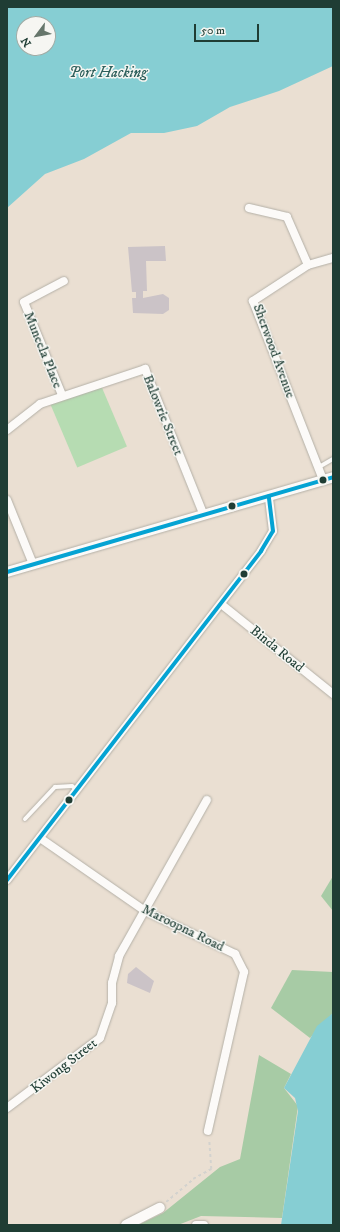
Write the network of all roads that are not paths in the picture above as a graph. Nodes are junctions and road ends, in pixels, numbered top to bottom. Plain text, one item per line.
1 (249, 208) dead end
2 (333, 258) edge
3 (308, 265) junction
4 (64, 281) dead end
5 (62, 395) junction
6 (7, 430) edge
7 (333, 459) edge
8 (319, 467) junction
9 (328, 479) edge
10 (269, 496) junction
11 (7, 500) edge
12 (203, 513) junction
13 (33, 564) junction
14 (7, 572) edge
15 (221, 604) junction
16 (333, 694) edge
17 (77, 790) junction
18 (207, 800) dead end
19 (25, 819) dead end
20 (40, 838) junction
21 (7, 880) edge
22 (145, 911) junction
23 (7, 1108) edge
24 (208, 1131) road end
25 (160, 1208) road end
26 (126, 1225) edge
27 (196, 1225) edge
28 (204, 1225) edge

1 - 3 street
2 - 3 street
3 - 8 street, Sherwood Avenue
4 - 5 street, Muneela Place
5 - 6 street, Balowrie Street
5 - 12 street, Balowrie Street
7 - 8 lane
8 - 9 street, Sherwood Avenue
9 - 10 street
10 - 12 street
10 - 15 street
11 - 13 street
12 - 13 street
13 - 14 street
15 - 16 street, Binda Road
15 - 17 street
17 - 19 lane
17 - 20 street
18 - 22 street, Kiwong Street
20 - 21 street
20 - 22 street, Maroopna Road
22 - 23 street, Kiwong Street
22 - 24 street, Maroopna Road
25 - 26 street
27 - 28 street

